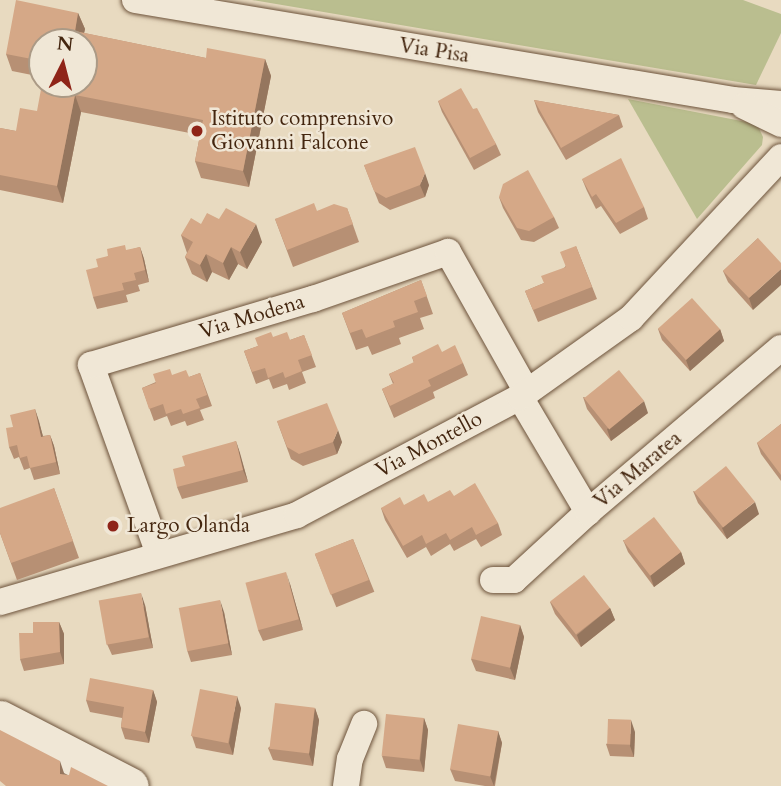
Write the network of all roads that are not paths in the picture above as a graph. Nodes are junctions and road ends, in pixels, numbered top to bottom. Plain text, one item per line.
1 (142, 1) edge
2 (733, 100) junction
3 (781, 104) edge
4 (781, 124) edge
5 (781, 157) edge
6 (781, 348) edge
7 (524, 394) junction
8 (588, 512) junction
9 (159, 554) junction
10 (493, 580) dead end
11 (0, 603) edge
12 (0, 719) edge
13 (365, 724) dead end
14 (130, 786) edge
15 (346, 786) edge

1 - 2 street, Via Pisa
2 - 3 street, Via Pisa
2 - 4 street, Via Pisa
5 - 7 street, Via Montello
6 - 8 street, Via Maratea
7 - 8 street
7 - 9 street, Via Montello
7 - 9 street, Via Modena
8 - 10 street, Via Maratea
9 - 11 street, Via Montello
12 - 14 street
13 - 15 street

